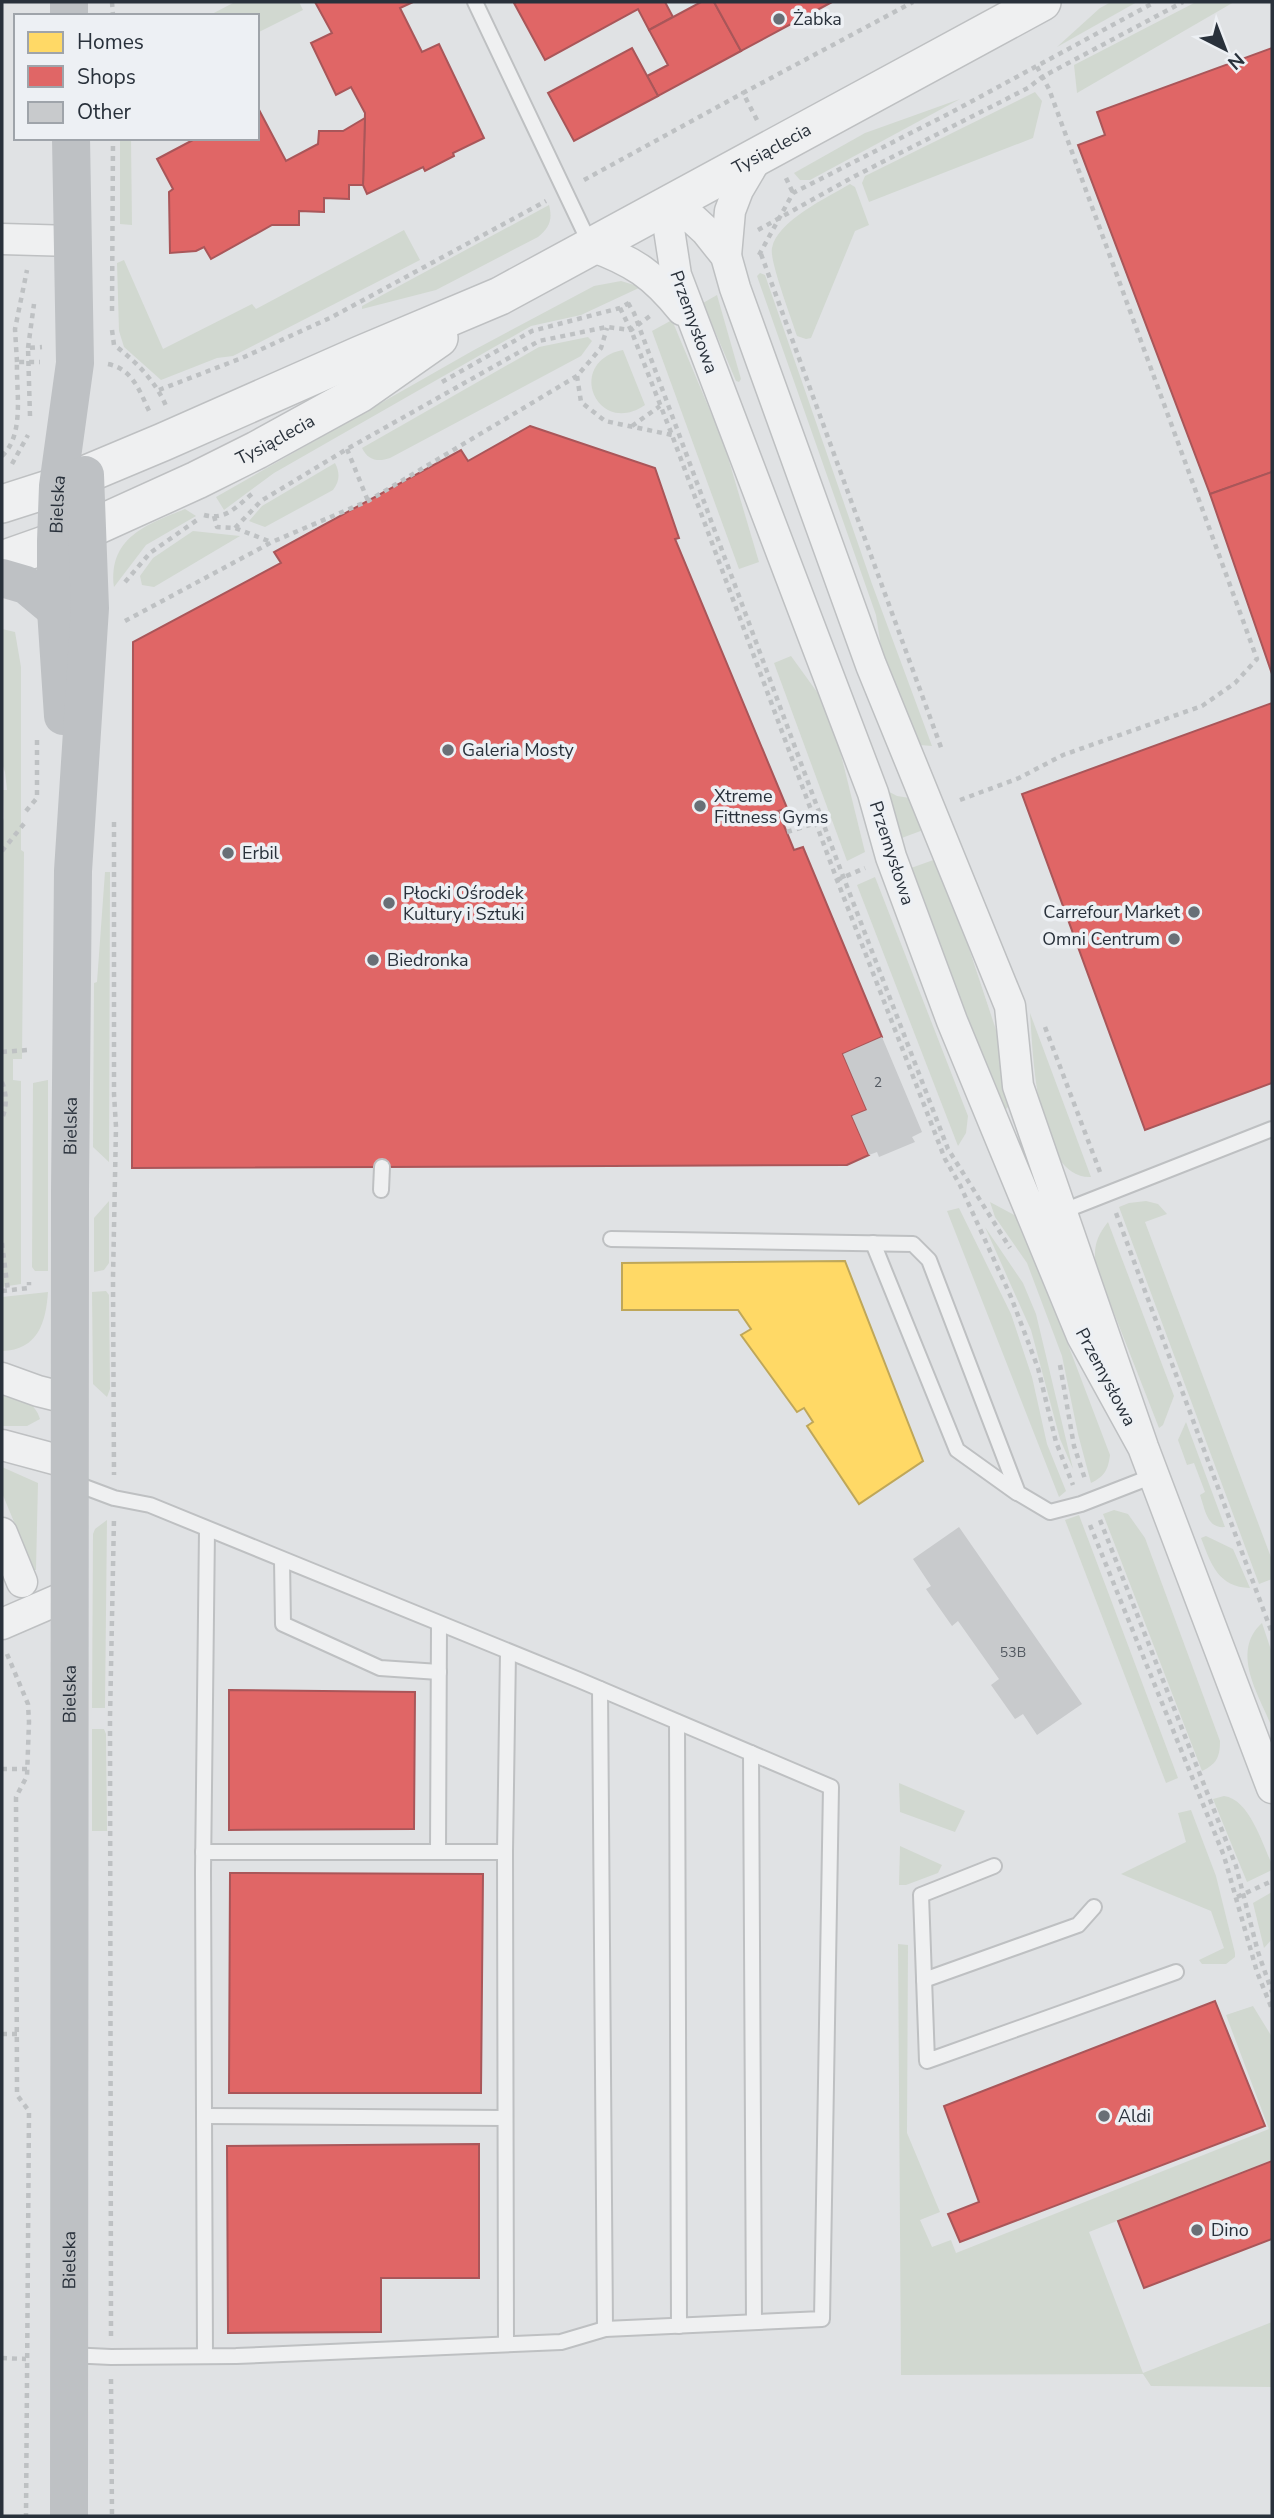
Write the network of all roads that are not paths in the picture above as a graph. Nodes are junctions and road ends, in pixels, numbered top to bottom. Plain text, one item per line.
1 (475, 2) edge
2 (1042, 2) edge
3 (71, 140) edge
4 (765, 152) junction
5 (668, 204) junction
6 (15, 239) edge
7 (73, 241) junction
8 (591, 246) junction
9 (727, 251) junction
10 (500, 296) junction
11 (693, 324) junction
12 (71, 481) junction
13 (2, 504) edge
14 (72, 536) junction
15 (2, 560) edge
16 (2, 578) edge
17 (56, 610) junction
18 (73, 871) junction
19 (1272, 1129) edge
20 (382, 1167) dead end
21 (381, 1190) dead end
22 (1061, 1212) junction
23 (611, 1239) dead end
24 (873, 1243) junction
25 (2, 1378) edge
26 (70, 1399) junction
27 (2, 1445) edge
28 (1143, 1447) junction
29 (69, 1472) junction
30 (1153, 1476) junction
31 (1018, 1493) junction
32 (207, 1530) junction
33 (2, 1533) edge
34 (282, 1560) junction
35 (22, 1582) dead end
36 (69, 1595) junction
37 (2, 1624) edge
38 (439, 1624) junction
39 (508, 1651) junction
40 (439, 1672) junction
41 (600, 1689) junction
42 (677, 1721) junction
43 (751, 1753) junction
44 (1272, 1788) edge
45 (203, 1852) junction
46 (438, 1852) junction
47 (505, 1852) junction
48 (994, 1866) dead end
49 (1094, 1906) dead end
50 (1176, 1972) dead end
51 (924, 1980) junction
52 (204, 2116) junction
53 (504, 2118) junction
54 (754, 2322) junction
55 (679, 2326) junction
56 (605, 2329) junction
57 (506, 2344) junction
58 (69, 2355) junction
59 (205, 2356) junction
60 (69, 2516) edge

1 - 8 lane
2 - 4 street, Tysiąclecia
3 - 7 main road, Bielska
4 - 5 street, Tysiąclecia
4 - 9 street
5 - 8 street, Tysiąclecia
5 - 9 street, Przemysłowa
5 - 11 street, Przemysłowa
6 - 7 street
7 - 12 main road, Bielska
8 - 10 street, Tysiąclecia
8 - 11 street
9 - 22 street, Przemysłowa
10 - 12 street, Tysiąclecia
10 - 14 street, Tysiąclecia
11 - 28 street, Przemysłowa
12 - 13 street, Tysiąclecia
12 - 14 main road, Bielska
14 - 15 street, Tysiąclecia
14 - 17 main road, Bielska
14 - 18 main road, Bielska
16 - 17 main road
17 - 18 main road, Bielska
18 - 26 main road, Bielska
19 - 22 lane
20 - 21 lane
22 - 28 street, Przemysłowa
23 - 24 lane
24 - 31 lane
24 - 31 lane
25 - 26 street
26 - 29 main road, Bielska
27 - 29 street
28 - 30 street, Przemysłowa
29 - 32 lane
29 - 36 main road, Bielska
30 - 31 lane
30 - 44 street, Przemysłowa
32 - 34 lane
32 - 45 lane
33 - 35 street
34 - 38 lane
34 - 40 lane
36 - 37 street
36 - 58 main road, Bielska
38 - 39 lane
38 - 40 lane
39 - 41 lane
39 - 47 lane
40 - 46 lane
41 - 42 lane
41 - 56 lane
42 - 43 lane
42 - 55 lane
43 - 54 lane
43 - 54 lane
45 - 46 lane
45 - 52 lane
46 - 47 lane
47 - 53 lane
48 - 51 lane
49 - 51 lane
50 - 51 lane
52 - 53 lane
52 - 59 lane
53 - 57 lane
54 - 55 lane
55 - 56 lane
56 - 57 lane
57 - 59 lane
58 - 59 lane
58 - 60 main road, Bielska

